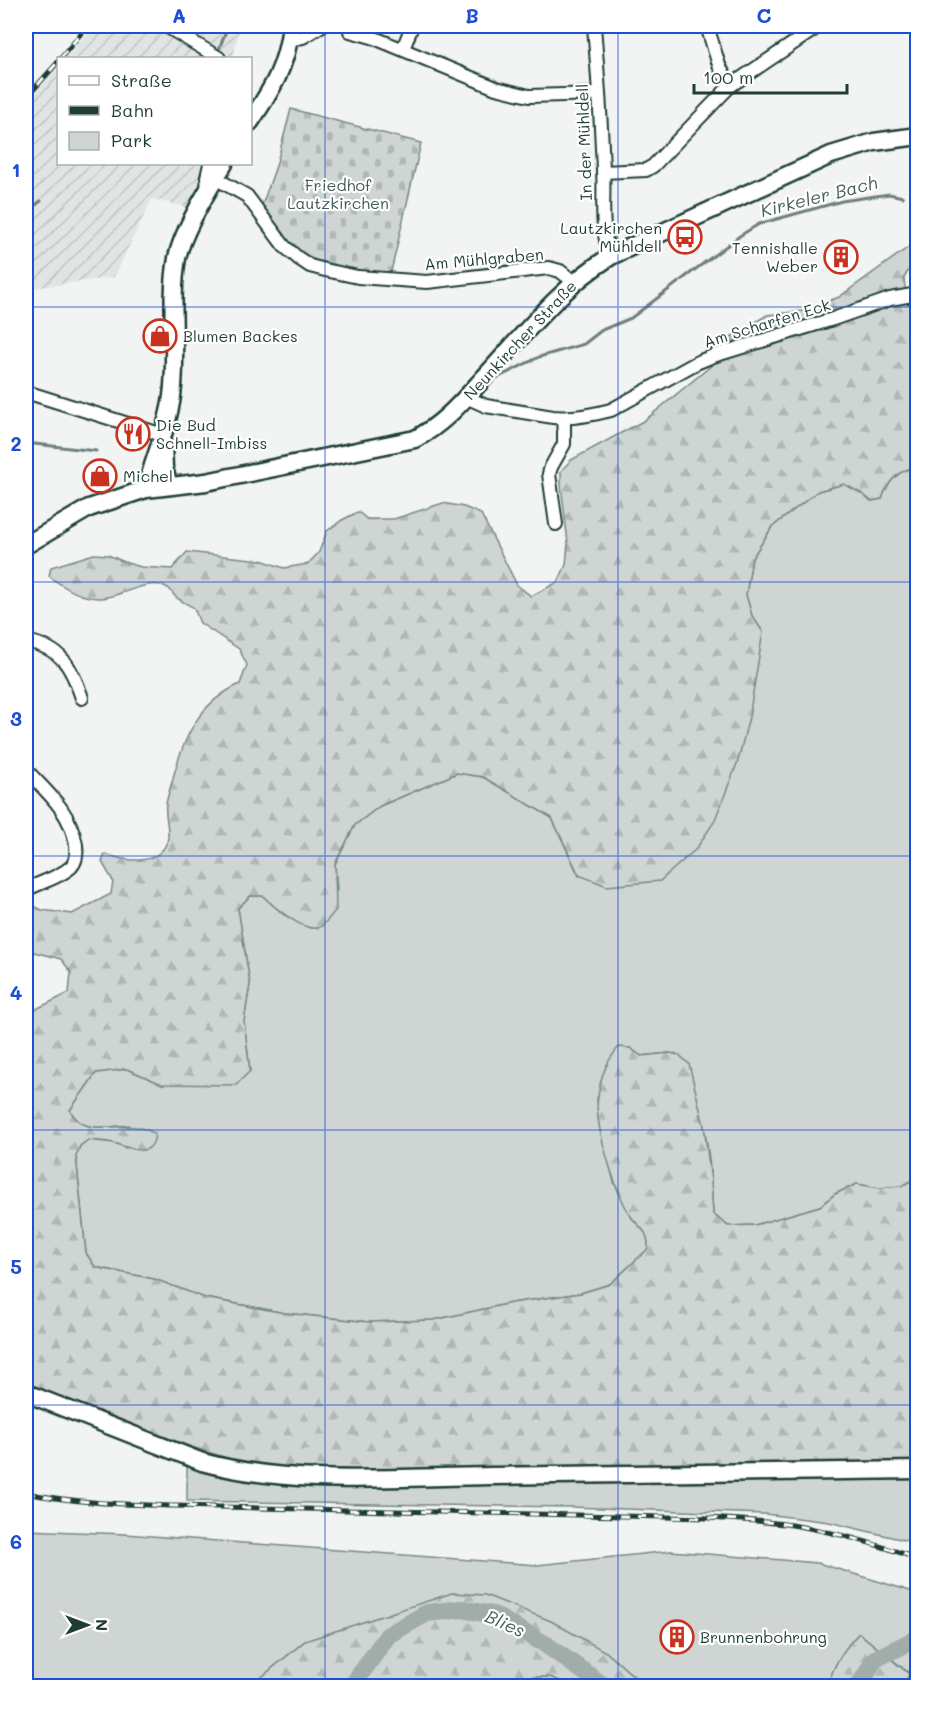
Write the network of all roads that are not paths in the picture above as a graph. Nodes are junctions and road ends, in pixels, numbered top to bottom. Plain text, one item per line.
1 (166, 26) edge
2 (321, 26) edge
3 (412, 26) edge
4 (594, 26) edge
5 (707, 26) edge
6 (819, 26) edge
7 (350, 31) dead end
8 (290, 33) edge
9 (403, 49) junction
10 (216, 56) edge
11 (730, 86) junction
12 (599, 94) junction
13 (252, 119) edge
14 (918, 136) edge
15 (223, 165) edge
16 (603, 172) junction
17 (211, 178) edge
18 (611, 256) junction
19 (574, 282) junction
20 (918, 294) edge
21 (26, 393) edge
22 (466, 397) junction
23 (564, 418) junction
24 (163, 435) junction
25 (169, 486) junction
26 (146, 489) junction
27 (556, 524) dead end
28 (26, 545) edge
29 (26, 641) edge
30 (82, 698) dead end
31 (26, 770) edge
32 (26, 890) edge
33 (26, 1394) edge
34 (918, 1470) edge

1 - 10 street
2 - 8 street
3 - 9 street
4 - 12 street, In der Mühldell
5 - 11 street
6 - 11 street
7 - 9 street
8 - 13 main road
9 - 12 street
11 - 16 street
12 - 16 street, In der Mühldell
14 - 18 main road, Neunkircher Straße
15 - 17 main road
16 - 18 street, In der Mühldell
17 - 19 street, Am Mühlgraben
17 - 24 main road
18 - 19 main road, Neunkircher Straße
19 - 22 main road, Neunkircher Straße
20 - 23 street, Am Scharfen Eck
21 - 24 street
22 - 23 street, Am Scharfen Eck
22 - 25 main road, Neunkircher Straße
23 - 27 street
24 - 25 main road
24 - 26 main road
25 - 26 main road, Neunkircher Straße
26 - 28 main road, Neunkircher Straße
29 - 30 street
31 - 32 street
33 - 34 main road

